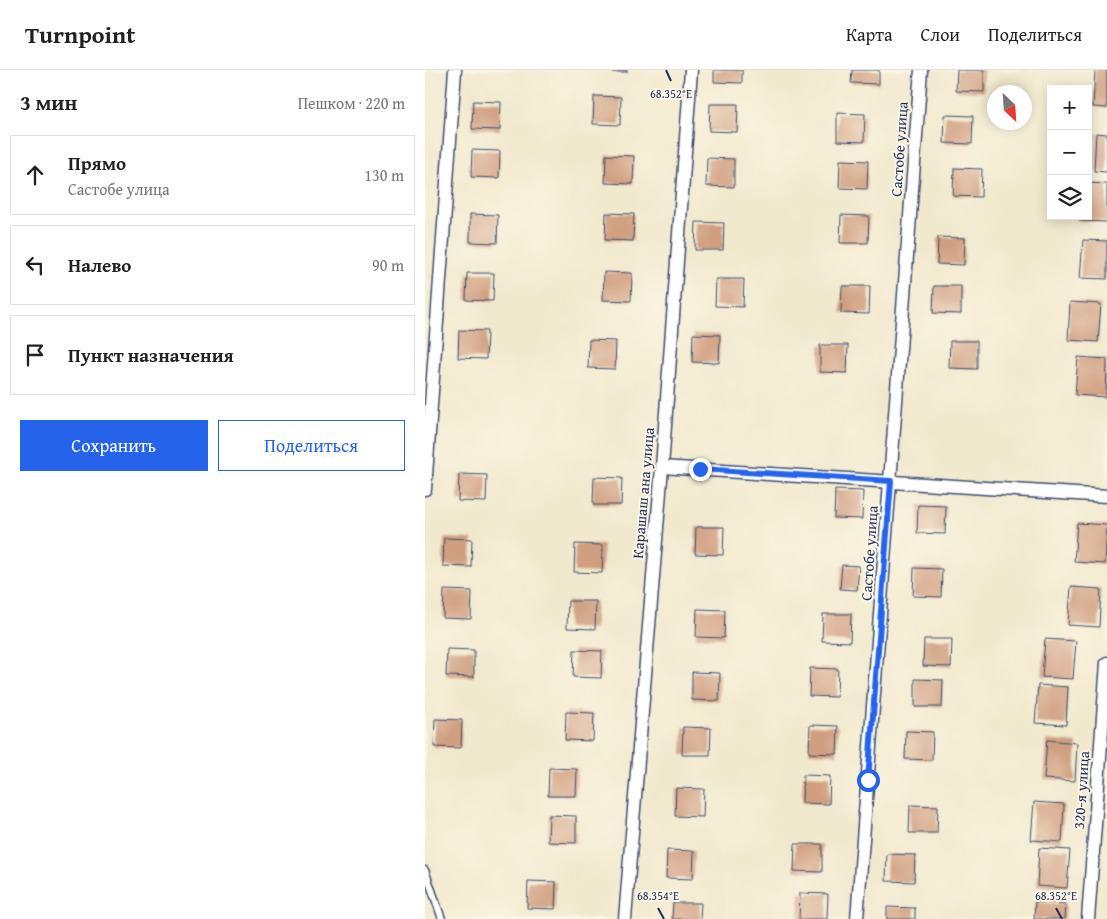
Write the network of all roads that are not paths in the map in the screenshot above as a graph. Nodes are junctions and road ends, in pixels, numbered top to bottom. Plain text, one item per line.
1 (455, 70) edge
2 (691, 70) edge
3 (921, 70) edge
4 (662, 467) junction
5 (891, 481) junction
6 (425, 489) edge
7 (1107, 496) edge
8 (1107, 663) edge
9 (425, 870) edge
10 (443, 919) edge
11 (625, 919) edge
12 (857, 919) edge
13 (1088, 919) edge

1 - 6 street
2 - 4 street, Карашаш ана улица
3 - 5 street, Састобе улица
4 - 5 street
4 - 11 street, Карашаш ана улица
5 - 7 street
5 - 12 street, Састобе улица
8 - 13 street, 320-я улица
9 - 10 lane

